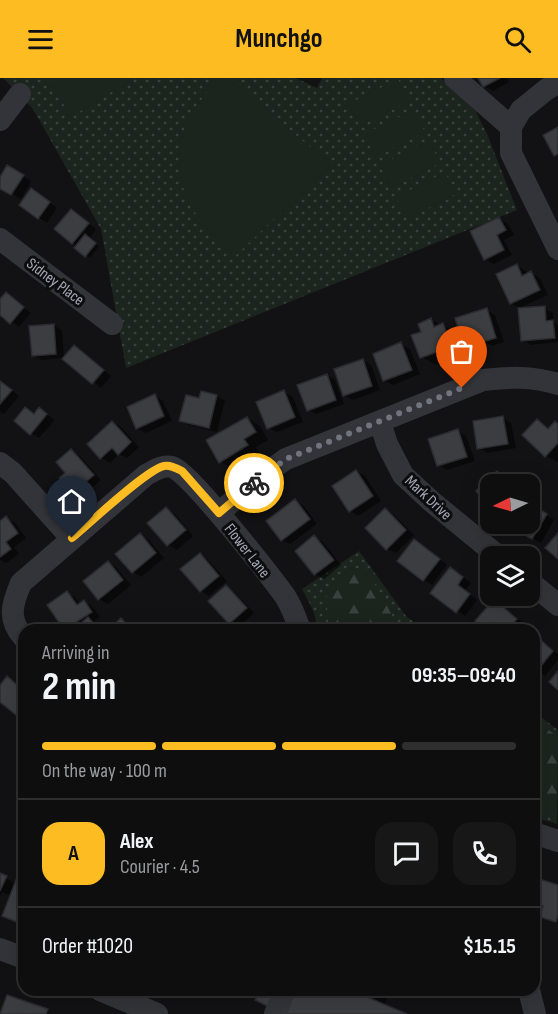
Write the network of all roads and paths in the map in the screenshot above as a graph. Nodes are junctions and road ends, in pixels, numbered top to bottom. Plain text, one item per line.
1 (455, 78) edge
2 (558, 83) edge
3 (20, 94) dead end
4 (0, 120) edge
5 (510, 127) junction
6 (0, 239) edge
7 (558, 249) edge
8 (111, 324) dead end
9 (558, 384) edge
10 (380, 422) junction
11 (0, 463) edge
12 (219, 513) junction
13 (72, 538) junction
14 (486, 546) edge
15 (540, 591) edge
16 (558, 606) edge
17 (297, 624) edge
18 (18, 632) edge
19 (540, 835) edge
20 (558, 841) edge
21 (0, 949) edge
22 (18, 956) edge
23 (114, 996) edge
24 (282, 996) edge
25 (530, 996) edge
26 (157, 1014) edge
27 (275, 1014) edge
28 (535, 1014) edge

1 - 5 street
2 - 5 street
3 - 4 street
5 - 7 street
6 - 8 street, Sidney Place
9 - 10 street
10 - 12 street
10 - 14 street, Mark Drive
11 - 13 street
12 - 13 street, Flower Lane
12 - 17 street, Flower Lane
13 - 18 street
15 - 16 street
19 - 20 street
21 - 22 street
23 - 26 street
24 - 27 street
25 - 28 street

